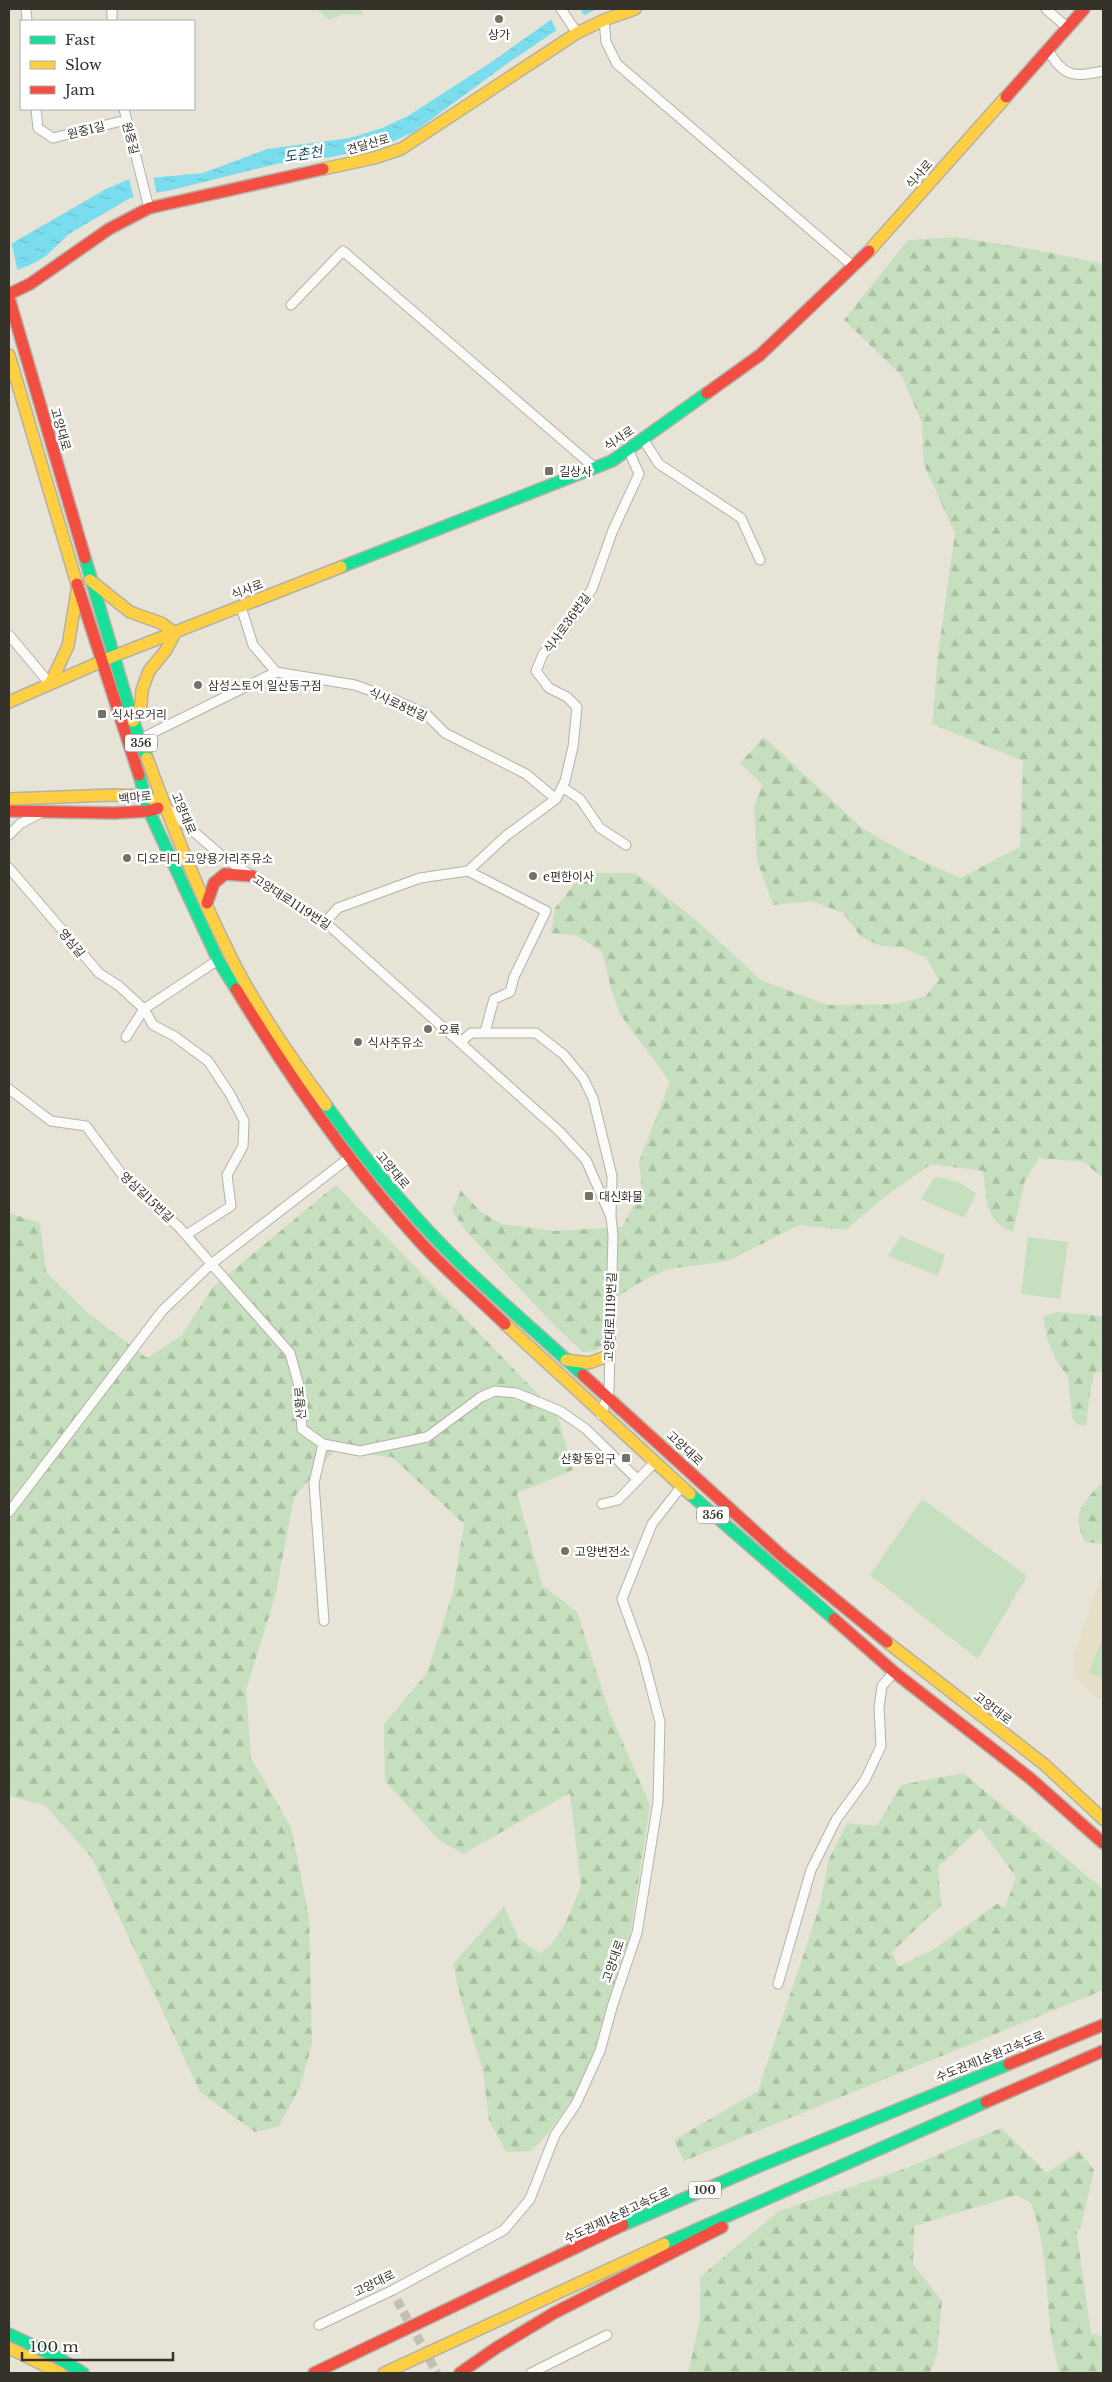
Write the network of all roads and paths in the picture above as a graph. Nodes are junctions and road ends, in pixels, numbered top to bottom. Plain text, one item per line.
1 (561, 9) edge
2 (635, 9) edge
3 (1046, 9) edge
4 (1084, 9) edge
5 (604, 20) junction
6 (1068, 28) junction
7 (575, 30) junction
8 (1048, 50) junction
9 (1103, 71) edge
10 (36, 110) edge
11 (124, 110) edge
12 (126, 120) junction
13 (148, 204) junction
14 (854, 267) junction
15 (9, 294) edge
16 (9, 298) edge
17 (291, 304) dead end
18 (9, 355) edge
19 (643, 439) junction
20 (628, 449) junction
21 (595, 468) junction
22 (760, 560) dead end
23 (90, 580) junction
24 (78, 584) junction
25 (241, 606) junction
26 (175, 632) junction
27 (9, 635) edge
28 (114, 656) junction
29 (102, 663) junction
30 (276, 672) junction
31 (50, 684) junction
32 (9, 702) edge
33 (133, 721) junction
34 (140, 739) junction
35 (562, 787) junction
36 (146, 796) junction
37 (9, 799) edge
38 (556, 799) junction
39 (165, 806) junction
40 (9, 811) edge
41 (149, 811) junction
42 (43, 812) junction
43 (9, 835) edge
44 (626, 845) dead end
45 (9, 868) edge
46 (468, 871) junction
47 (252, 876) junction
48 (207, 903) junction
49 (325, 922) junction
50 (218, 960) junction
51 (144, 1009) junction
52 (485, 1032) junction
53 (126, 1037) dead end
54 (460, 1043) junction
55 (9, 1088) edge
56 (350, 1157) junction
57 (611, 1218) junction
58 (186, 1235) junction
59 (210, 1265) junction
60 (608, 1356) junction
61 (565, 1360) junction
62 (607, 1396) junction
63 (600, 1414) junction
64 (323, 1444) junction
65 (654, 1463) junction
66 (638, 1480) junction
67 (681, 1487) junction
68 (602, 1504) dead end
69 (9, 1512) edge
70 (324, 1621) dead end
71 (894, 1672) junction
72 (1103, 1819) edge
73 (1103, 1843) edge
74 (778, 1984) dead end
75 (1103, 2025) edge
76 (1103, 2051) edge
77 (778, 2192) junction
78 (393, 2290) junction
79 (397, 2300) tunnel mouth
80 (319, 2325) dead end
81 (9, 2334) edge
82 (607, 2335) dead end
83 (9, 2348) edge
84 (79, 2371) edge
85 (60, 2373) edge
86 (314, 2373) edge
87 (384, 2373) edge
88 (460, 2373) edge
89 (531, 2373) edge

1 - 7 street
2 - 5 main road, 견달산로
3 - 6 street
4 - 6 main road, 식사로
5 - 7 main road, 견달산로
5 - 14 street
6 - 8 main road, 식사로
7 - 13 main road, 견달산로
8 - 9 street
8 - 14 main road, 식사로
10 - 12 street, 원중1길
11 - 12 street, 원중길
12 - 13 street, 원중길
13 - 15 main road, 견달산로
14 - 19 main road, 식사로
16 - 23 main road, 고양대로 / 356
17 - 21 street
18 - 24 main road, 고양대로 / 356
19 - 20 main road, 식사로
19 - 22 street
20 - 21 main road, 식사로
20 - 35 street, 식사로36번길
21 - 25 main road, 식사로
23 - 26 main road
23 - 28 main road, 고양대로 / 356
24 - 29 main road, 고양대로 / 356
24 - 31 main road
25 - 26 main road, 식사로
25 - 30 street
26 - 28 main road, 식사로
26 - 33 main road
27 - 31 street
28 - 29 main road, 식사로
28 - 33 main road, 고양대로 / 356
29 - 31 main road, 식사로
29 - 36 main road, 고양대로 / 356
30 - 34 street
30 - 38 street, 식사로8번길
31 - 32 main road, 식사로
33 - 34 main road, 고양대로 / 356
34 - 39 main road, 고양대로 / 356
35 - 38 street, 식사로36번길
35 - 44 street
36 - 37 main road, 백마로
36 - 39 main road, 백마로
36 - 41 main road, 고양대로 / 356
38 - 46 street, 식사로36번길
39 - 41 main road, 백마로
39 - 47 street, 고양대로1119번길
39 - 48 main road, 고양대로 / 356
40 - 42 main road, 백마로
41 - 42 main road, 백마로
41 - 50 main road, 고양대로 / 356
42 - 43 street
45 - 51 street, 영심길
46 - 49 street
46 - 52 street
47 - 48 main road
47 - 49 street, 고양대로1119번길
48 - 61 main road, 고양대로 / 356
49 - 54 street, 고양대로1119번길
50 - 51 street
50 - 56 main road, 고양대로 / 356
51 - 53 street
51 - 58 street, 영심길
52 - 54 street, 고양대로1119번길
52 - 57 street, 고양대로1119번길
54 - 57 street, 고양대로1119번길
55 - 58 street, 영심길15번길
56 - 59 street
56 - 63 main road, 고양대로 / 356
57 - 60 street, 고양대로1119번길
58 - 59 street, 영심길15번길
59 - 64 street, 산황로
59 - 69 street
60 - 61 main road
60 - 62 street, 고양대로1119번길
61 - 62 main road, 고양대로 / 356
62 - 63 street, 고양대로1119번길
62 - 72 main road, 고양대로 / 356
63 - 65 main road, 고양대로 / 356
64 - 66 street
64 - 70 street
65 - 66 street
65 - 67 main road, 고양대로 / 356
66 - 68 street
67 - 71 main road, 고양대로 / 356
67 - 78 street, 고양대로
71 - 73 main road, 고양대로 / 356
71 - 74 street
75 - 86 main road, 수도권제1순환고속도로 / 100
76 - 77 main road, 100
77 - 87 main road, 100
77 - 88 main road
78 - 79 street
78 - 80 street, 고양대로
81 - 84 main road
82 - 89 street
83 - 85 main road

